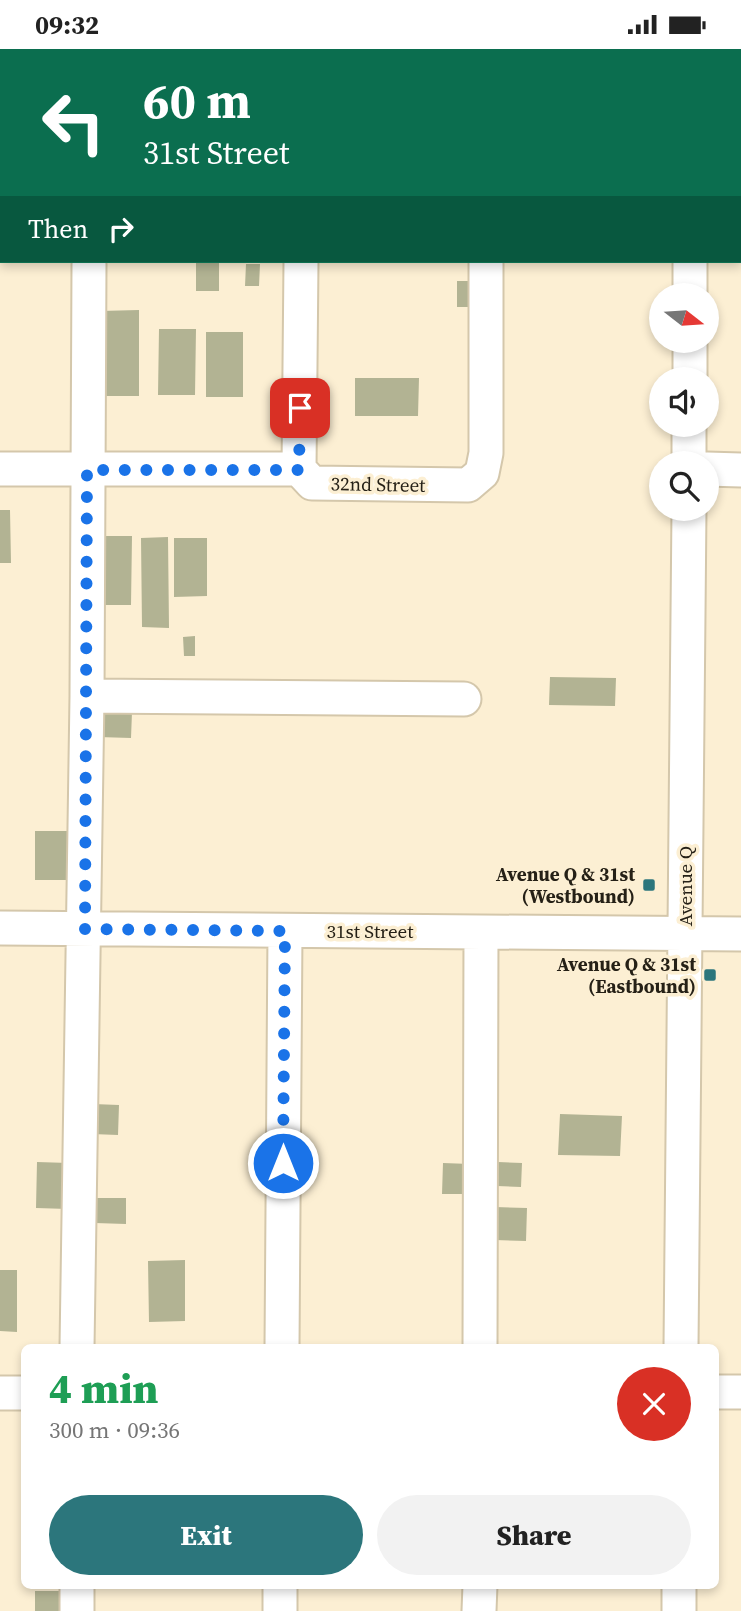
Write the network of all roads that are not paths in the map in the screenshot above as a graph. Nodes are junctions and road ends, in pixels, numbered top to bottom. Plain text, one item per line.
1 (301, 263) edge
2 (486, 263) edge
3 (690, 263) edge
4 (89, 264) dead end
5 (690, 283) edge
6 (0, 469) edge
7 (719, 469) edge
8 (87, 470) junction
9 (299, 470) junction
10 (741, 470) edge
11 (689, 521) edge
12 (87, 696) junction
13 (464, 699) dead end
14 (0, 928) edge
15 (85, 929) junction
16 (285, 931) junction
17 (481, 932) junction
18 (685, 933) junction
19 (741, 934) edge
20 (77, 1344) edge
21 (282, 1344) edge
22 (480, 1344) edge
23 (681, 1344) edge
24 (719, 1392) edge
25 (741, 1392) edge
26 (0, 1393) edge
27 (21, 1393) edge
28 (77, 1589) edge
29 (280, 1589) edge
30 (480, 1589) edge
31 (679, 1589) edge
32 (77, 1611) edge
33 (280, 1611) edge
34 (480, 1611) edge
35 (679, 1611) edge

1 - 9 street
2 - 9 street, 32nd Street
3 - 5 street
4 - 8 street
6 - 8 street, 32nd Street
7 - 10 street
8 - 9 street, 32nd Street
8 - 12 street
11 - 18 street, Avenue Q
12 - 13 street
12 - 15 street
14 - 15 street, 31st Street
15 - 16 street, 31st Street
15 - 20 street
16 - 17 street, 31st Street
16 - 21 street
17 - 18 street, 31st Street
17 - 22 street
18 - 19 street, 31st Street
18 - 23 street, Avenue Q
24 - 25 street
26 - 27 street
28 - 32 street
29 - 33 street
30 - 34 street
31 - 35 street

